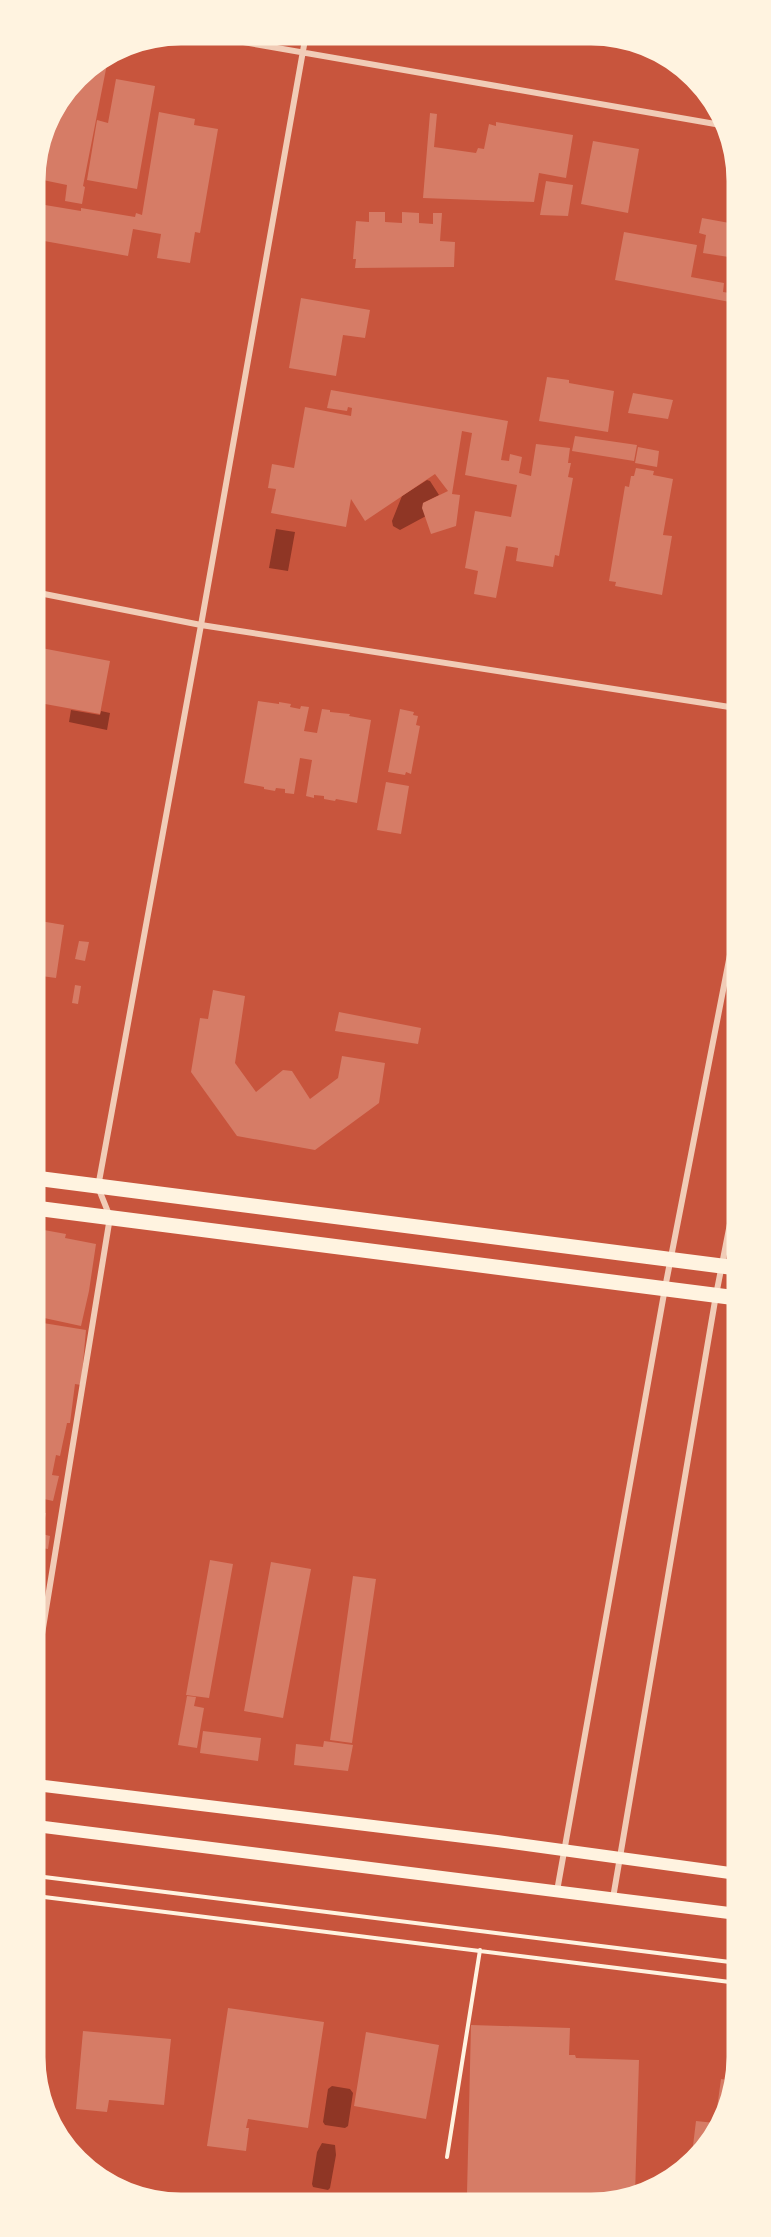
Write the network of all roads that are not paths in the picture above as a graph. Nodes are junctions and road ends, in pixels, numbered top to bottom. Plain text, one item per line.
1 (256, 44) edge
2 (304, 44) edge
3 (303, 52) junction
4 (715, 124) edge
5 (44, 594) edge
6 (201, 625) junction
7 (728, 707) edge
8 (728, 967) edge
9 (44, 1179) edge
10 (98, 1187) junction
11 (44, 1209) edge
12 (110, 1217) junction
13 (671, 1258) junction
14 (727, 1267) edge
15 (727, 1270) edge
16 (665, 1288) junction
17 (716, 1295) junction
18 (727, 1297) edge
19 (44, 1622) edge
20 (44, 1786) edge
21 (44, 1827) edge
22 (564, 1849) junction
23 (620, 1858) junction
24 (727, 1873) edge
25 (556, 1891) junction
26 (614, 1898) junction
27 (727, 1913) edge

1 - 3 street
2 - 3 street
3 - 4 street
3 - 6 street
5 - 6 street
6 - 7 street
6 - 10 street
8 - 13 street
9 - 10 main road
10 - 12 street
10 - 13 main road
11 - 12 main road
12 - 16 main road
12 - 19 street
13 - 14 main road
13 - 16 street
15 - 17 street
16 - 17 main road
16 - 22 street
17 - 18 main road
17 - 23 street
20 - 22 main road
21 - 25 main road
22 - 23 main road
22 - 25 street
23 - 24 main road
23 - 26 street
25 - 26 main road
26 - 27 main road

